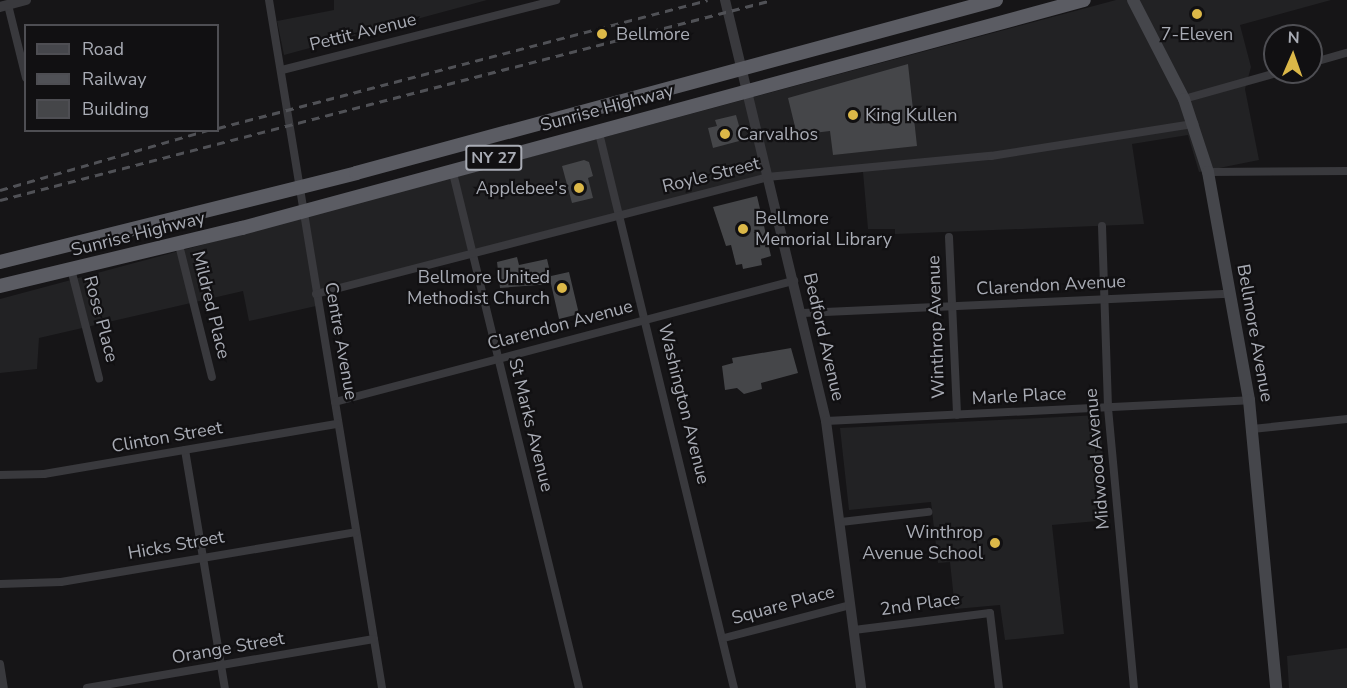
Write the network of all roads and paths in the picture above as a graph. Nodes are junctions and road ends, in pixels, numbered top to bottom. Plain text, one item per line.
1 (26, 0) edge
2 (269, 0) edge
3 (556, 0) edge
4 (725, 0) edge
5 (996, 0) edge
6 (1084, 0) edge
7 (1133, 0) edge
8 (4, 6) edge
9 (1347, 53) edge
10 (1323, 60) edge
11 (741, 68) junction
12 (282, 70) junction
13 (24, 71) edge
14 (1263, 77) edge
15 (746, 89) junction
16 (1184, 99) junction
17 (1194, 124) junction
18 (598, 129) junction
19 (452, 170) junction
20 (1347, 171) edge
21 (1209, 172) junction
22 (767, 177) junction
23 (299, 188) junction
24 (301, 210) junction
25 (620, 214) junction
26 (1102, 226) dead end
27 (949, 237) dead end
28 (178, 241) junction
29 (472, 253) junction
30 (0, 262) edge
31 (71, 268) junction
32 (794, 281) junction
33 (0, 286) edge
34 (316, 294) junction
35 (1229, 294) junction
36 (1104, 300) junction
37 (952, 306) junction
38 (803, 313) junction
39 (646, 320) junction
40 (498, 359) junction
41 (212, 376) dead end
42 (99, 378) dead end
43 (1249, 400) junction
44 (335, 402) junction
45 (1108, 408) junction
46 (957, 415) junction
47 (1347, 419) edge
48 (826, 421) junction
49 (338, 424) junction
50 (1252, 429) junction
51 (185, 450) junction
52 (0, 475) edge
53 (928, 512) dead end
54 (841, 522) junction
55 (356, 531) junction
56 (203, 557) junction
57 (0, 584) edge
58 (850, 605) junction
59 (854, 630) junction
60 (724, 638) junction
61 (374, 639) junction
62 (0, 664) edge
63 (222, 665) junction
64 (4, 688) edge
65 (87, 688) edge
66 (225, 688) edge
67 (382, 688) edge
68 (579, 688) edge
69 (734, 688) edge
70 (861, 688) edge
71 (999, 688) edge
72 (1134, 688) edge
73 (1276, 688) edge

1 - 8 street
2 - 12 street, Centre Avenue
3 - 12 street, Pettit Avenue
4 - 11 street, Bedford Avenue
5 - 11 highway, Sunrise Highway / NY 27
6 - 15 highway, Sunrise Highway / NY 27
7 - 16 main road, Bellmore Avenue
8 - 13 street
9 - 10 street
11 - 15 street, Bedford Avenue
11 - 23 highway, Sunrise Highway / NY 27
12 - 23 street, Centre Avenue
14 - 16 street
15 - 18 highway, Sunrise Highway / NY 27
15 - 22 street, Bedford Avenue
16 - 17 main road, Bellmore Avenue
17 - 21 main road, Bellmore Avenue
17 - 22 street, Royle Street
18 - 19 highway, Sunrise Highway / NY 27
18 - 25 street, Washington Avenue
19 - 24 highway, Sunrise Highway / NY 27
19 - 29 street, St Marks Avenue
20 - 21 street
21 - 35 main road, Bellmore Avenue
22 - 25 street, Royle Street
22 - 32 street, Bedford Avenue
23 - 24 street, Centre Avenue
23 - 30 highway, Sunrise Highway / NY 27
24 - 28 highway, Sunrise Highway / NY 27
24 - 34 street, Centre Avenue
25 - 29 street, Royle Street
25 - 39 street, Washington Avenue
26 - 36 street, Midwood Avenue
27 - 37 street, Winthrop Avenue
28 - 31 highway, Sunrise Highway / NY 27
28 - 41 street, Mildred Place
29 - 34 street, Royle Street
29 - 40 street, St Marks Avenue
31 - 33 highway, Sunrise Highway / NY 27
31 - 42 street, Rose Place
32 - 38 street, Bedford Avenue
32 - 39 street, Clarendon Avenue
34 - 44 street, Centre Avenue
35 - 36 street, Clarendon Avenue
35 - 43 main road, Bellmore Avenue
36 - 37 street, Clarendon Avenue
36 - 45 street, Midwood Avenue
37 - 38 street, Clarendon Avenue
37 - 46 street, Winthrop Avenue
38 - 48 street, Bedford Avenue
39 - 40 street, Clarendon Avenue
39 - 60 street, Washington Avenue
40 - 44 street, Clarendon Avenue
40 - 68 street, St Marks Avenue
43 - 45 street, Marle Place
43 - 50 main road, Bellmore Avenue
44 - 49 street, Centre Avenue
45 - 46 street, Marle Place
45 - 72 street, Midwood Avenue
46 - 48 street, Marle Place
47 - 50 street
48 - 54 street, Bedford Avenue
49 - 51 street, Clinton Street
49 - 55 street, Centre Avenue
50 - 73 main road, Bellmore Avenue
51 - 52 street, Clinton Street
51 - 56 street
53 - 54 street
54 - 58 street, Bedford Avenue
55 - 56 street, Hicks Street
55 - 61 street, Centre Avenue
56 - 57 street, Hicks Street
56 - 63 street
58 - 59 street, Bedford Avenue
58 - 60 street, Square Place
59 - 70 street, Bedford Avenue
59 - 71 street, 2nd Place
60 - 69 street, Washington Avenue
61 - 63 street, Orange Street
61 - 67 street, Centre Avenue
62 - 64 street
63 - 65 street, Orange Street
63 - 66 street

